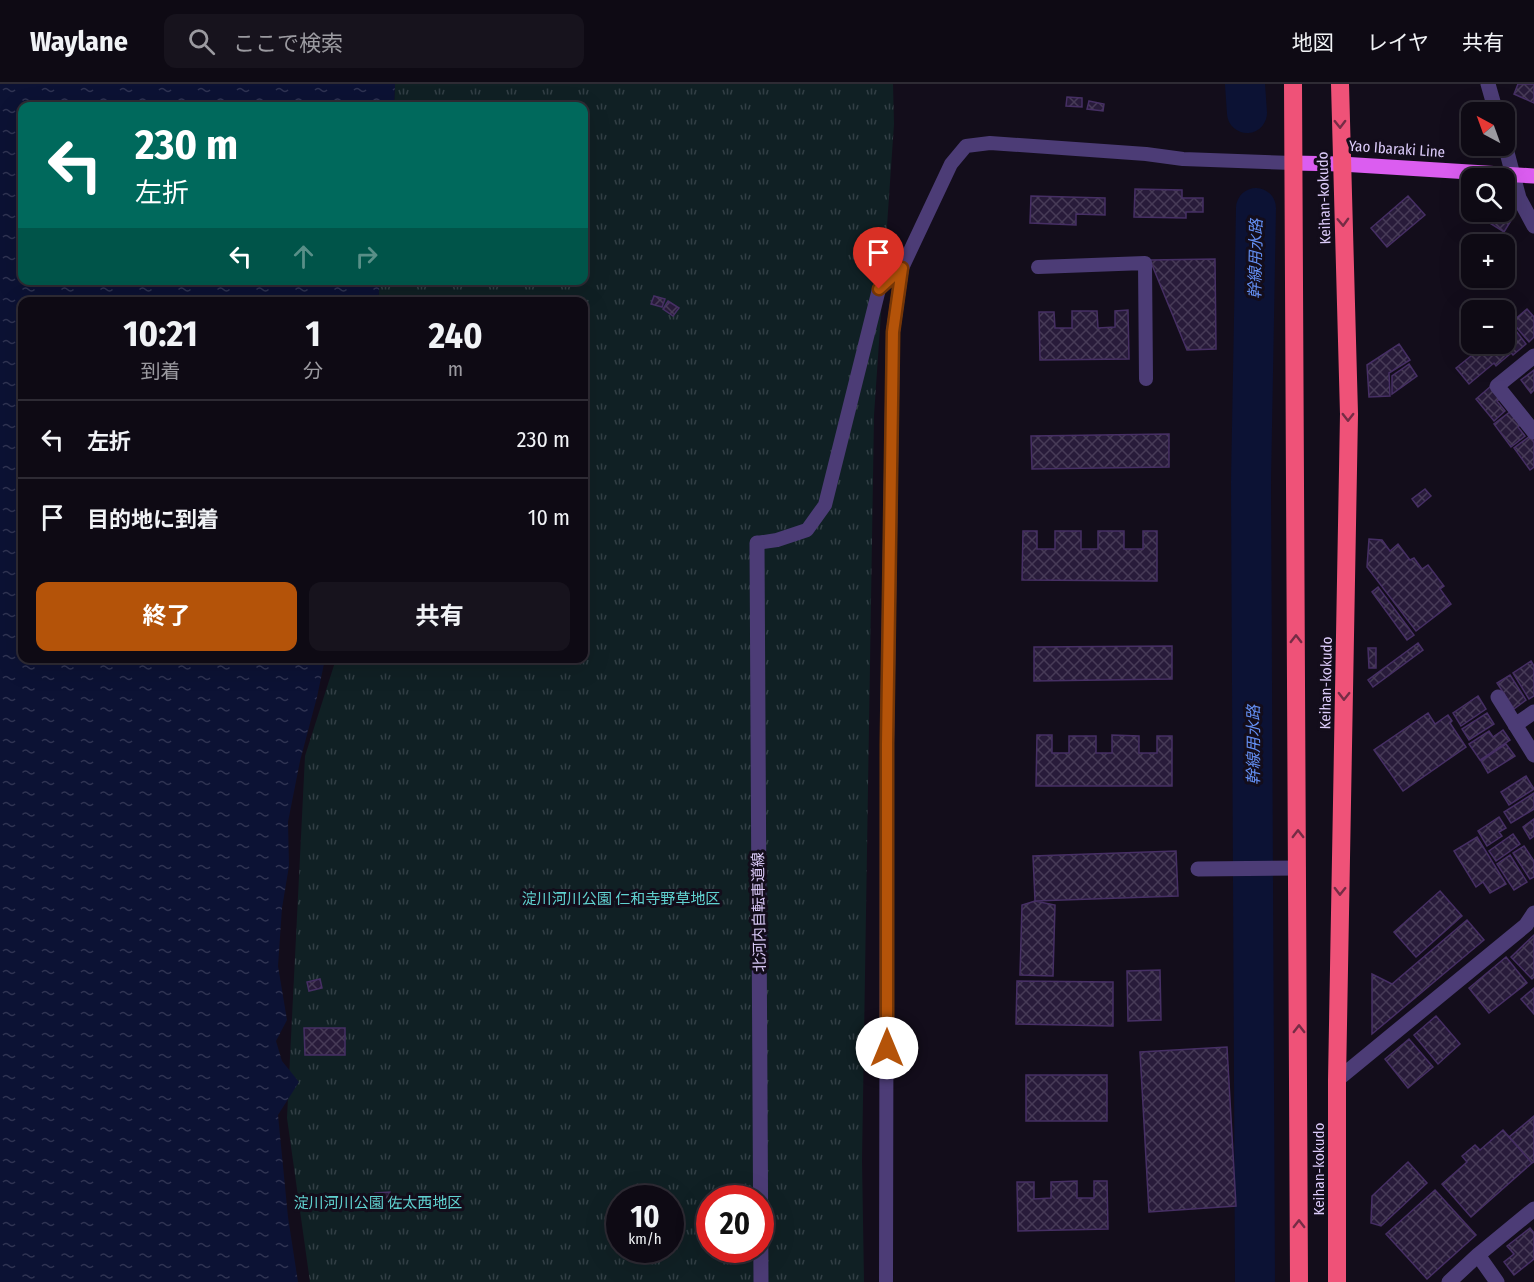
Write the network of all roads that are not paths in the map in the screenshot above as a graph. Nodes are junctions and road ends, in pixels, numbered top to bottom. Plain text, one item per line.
1 (1293, 84) edge
2 (1340, 84) edge
3 (1488, 84) edge
4 (1493, 102) edge
5 (1293, 163) junction
6 (1341, 164) junction
7 (1461, 172) edge
8 (1515, 175) edge
9 (1534, 176) edge
10 (1515, 180) edge
11 (1534, 226) edge
12 (1038, 267) dead end
13 (902, 268) junction
14 (1534, 356) edge
15 (1146, 379) dead end
16 (1534, 432) edge
17 (757, 543) joint
18 (1498, 697) dead end
19 (1534, 712) edge
20 (1515, 724) junction
21 (1534, 755) edge
22 (1298, 868) junction
23 (1198, 869) dead end
24 (1534, 913) edge
25 (1337, 1080) junction
26 (1534, 1209) edge
27 (1478, 1255) junction
28 (760, 1282) edge
29 (886, 1282) edge
30 (1299, 1282) edge
31 (1337, 1282) edge
32 (1449, 1282) edge
33 (1497, 1282) edge

1 - 5 highway, Keihan-kokudo
2 -> 6 highway, Keihan-kokudo
3 - 4 street
5 - 6 main road, Yao Ibaraki Line
5 - 13 lane
22 -> 5 highway, Keihan-kokudo
6 - 7 main road, Yao Ibaraki Line
6 -> 25 highway, Keihan-kokudo
8 - 9 main road, Yao Ibaraki Line
10 - 11 street
12 - 15 lane
13 - 17 lane
13 - 29 lane
14 - 16 street
17 - 28 street, 北河内自転車道線
18 - 20 street
19 - 20 street
20 - 21 street
22 - 23 street
30 -> 22 highway, Keihan-kokudo
24 - 25 street
25 - 31 highway, Keihan-kokudo
26 - 27 street
27 - 32 street
27 - 33 street

